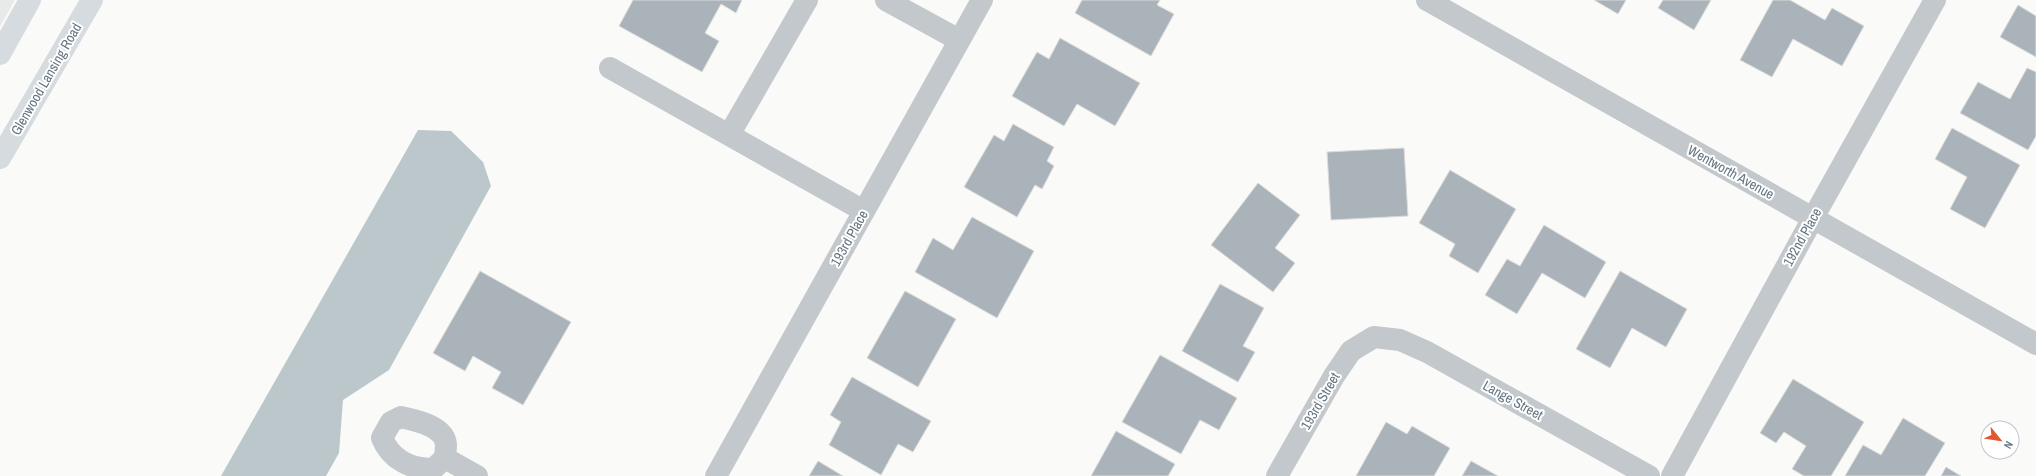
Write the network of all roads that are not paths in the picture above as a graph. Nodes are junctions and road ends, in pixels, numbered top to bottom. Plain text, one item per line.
1 (30, 0) edge
2 (92, 0) edge
3 (807, 0) edge
4 (886, 0) edge
5 (982, 0) edge
6 (1427, 0) edge
7 (1935, 0) edge
8 (959, 40) junction
9 (0, 54) edge
10 (610, 68) dead end
11 (728, 135) junction
12 (0, 158) edge
13 (864, 211) junction
14 (1813, 218) junction
15 (1374, 337) joint
16 (2036, 344) edge
17 (445, 458) dead end
18 (476, 476) edge
19 (716, 476) edge
20 (1277, 476) edge
21 (1649, 476) edge
22 (1672, 476) edge

1 - 9 main road
2 - 12 main road, Glenwood Lansing Road
3 - 11 street
4 - 8 street
5 - 8 street, 193rd Place
6 - 14 street, Wentworth Avenue
7 - 14 street, 192nd Place
8 - 13 street, 193rd Place
10 - 11 street
11 - 13 street
13 - 19 street, 193rd Place
14 - 16 street, Wentworth Avenue
14 - 22 street, 192nd Place
15 - 20 street, 193rd Street
15 - 21 street, Lange Street
17 - 18 street

